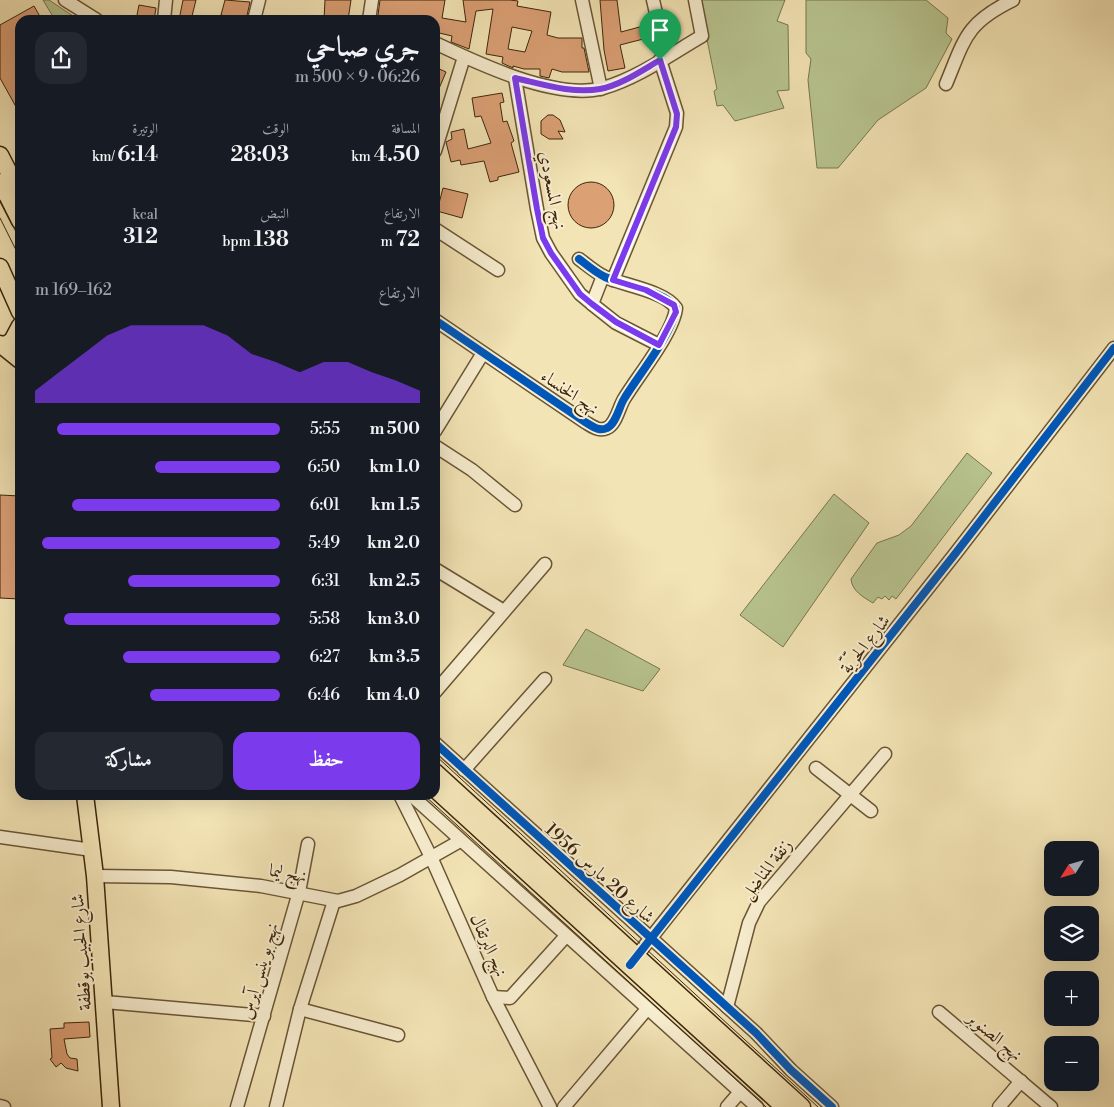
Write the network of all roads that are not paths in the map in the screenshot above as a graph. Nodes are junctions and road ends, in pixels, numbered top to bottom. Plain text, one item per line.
1 (66, 0) edge
2 (166, 0) edge
3 (260, 0) edge
4 (372, 0) edge
5 (582, 0) edge
6 (653, 0) edge
7 (695, 0) edge
8 (1013, 0) edge
9 (82, 5) edge
10 (92, 15) edge
11 (164, 15) edge
12 (256, 15) edge
13 (373, 15) edge
14 (440, 45) edge
15 (464, 57) junction
16 (663, 59) junction
17 (515, 78) junction
18 (946, 84) dead end
19 (601, 89) junction
20 (440, 135) edge
21 (0, 155) edge
22 (0, 182) edge
23 (15, 184) edge
24 (15, 211) edge
25 (440, 232) edge
26 (579, 259) dead end
27 (0, 267) edge
28 (498, 270) dead end
29 (608, 278) junction
30 (15, 302) edge
31 (592, 304) junction
32 (440, 323) edge
33 (15, 335) edge
34 (659, 345) junction
35 (3, 347) edge
36 (1114, 348) edge
37 (483, 353) junction
38 (15, 358) edge
39 (440, 423) edge
40 (440, 449) edge
41 (515, 505) dead end
42 (545, 564) dead end
43 (440, 572) edge
44 (499, 608) dead end
45 (545, 679) dead end
46 (440, 686) edge
47 (440, 748) edge
48 (885, 754) dead end
49 (816, 768) dead end
50 (464, 770) junction
51 (440, 777) edge
52 (440, 793) edge
53 (850, 795) junction
54 (86, 800) edge
55 (402, 800) edge
56 (415, 800) edge
57 (871, 811) dead end
58 (0, 837) edge
59 (460, 841) junction
60 (308, 844) dead end
61 (92, 850) junction
62 (431, 857) junction
63 (95, 876) junction
64 (299, 892) junction
65 (334, 901) junction
66 (566, 936) junction
67 (651, 939) junction
68 (633, 961) junction
69 (493, 997) junction
70 (105, 1002) junction
71 (727, 1007) junction
72 (300, 1009) junction
73 (647, 1009) junction
74 (939, 1012) dead end
75 (264, 1016) junction
76 (398, 1035) dead end
77 (1021, 1081) junction
78 (740, 1092) junction
79 (0, 1106) edge
80 (4, 1107) edge
81 (112, 1107) edge
82 (237, 1107) edge
83 (276, 1107) edge
84 (550, 1107) edge
85 (564, 1107) edge
86 (727, 1107) edge
87 (757, 1107) edge
88 (784, 1107) edge
89 (802, 1107) edge
90 (832, 1107) edge
91 (999, 1107) edge
92 (1050, 1107) edge

1 - 9 street
2 - 11 street
3 - 12 street
4 - 13 street
5 - 19 street
6 - 16 street
7 - 16 street
8 - 18 street
9 - 10 street
14 - 15 street
15 - 17 street
15 - 20 street
16 - 19 street
16 - 29 street
17 - 19 street
17 - 31 street, نهج المسعودي
21 - 23 main road
22 - 24 main road
25 - 28 street
26 - 29 street
27 - 30 main road
29 - 31 street
29 - 34 street
31 - 34 street, نهج المسعودي
32 - 37 street, نهج الخنساء
33 - 35 main road
34 - 37 street, نهج الخنساء
35 - 38 main road
36 - 67 street, شارع الحرّيّة
37 - 39 street
40 - 41 street
42 - 46 street
43 - 44 street
45 - 50 street
47 - 50 street, شارع 20 مارس 1956
48 - 53 street, زنقة المناضل
49 - 53 street
50 - 67 street, شارع 20 مارس 1956
51 - 68 main road, شارع 20 مارس 1956
52 - 68 main road, شارع 20 مارس 1956
53 - 57 street
53 - 71 street, زنقة المناضل
54 - 61 main road, شارع الحبيب بوقطفة
55 - 62 street, نهج البرتقال
56 - 59 street
58 - 61 street
59 - 62 street, نهج ليما
59 - 66 street
60 - 64 street, نهج بوينس آيرس
61 - 63 main road, شارع الحبيب بوقطفة
62 - 65 street, نهج ليما
62 - 69 street, نهج البرتقال
63 - 64 street, نهج ليما
63 - 70 main road, شارع الحبيب بوقطفة
64 - 65 street, نهج ليما
64 - 75 street, نهج بوينس آيرس
65 - 72 street
66 - 69 street
66 - 73 street
67 - 68 street, شارع الحرّيّة
67 - 71 street, شارع 20 مارس 1956
68 - 88 main road, شارع 20 مارس 1956
68 - 89 main road, شارع 20 مارس 1956
69 - 84 street, نهج البرتقال
70 - 75 street
70 - 81 main road, شارع الحبيب بوقطفة
71 - 90 street, شارع 20 مارس 1956
72 - 76 street
72 - 83 street
73 - 78 street
73 - 85 street
74 - 77 street, نهج الصنوبر
75 - 82 street, نهج بوينس آيرس
77 - 91 street
77 - 92 street, نهج الصنوبر
78 - 86 street
78 - 87 street
79 - 80 street

